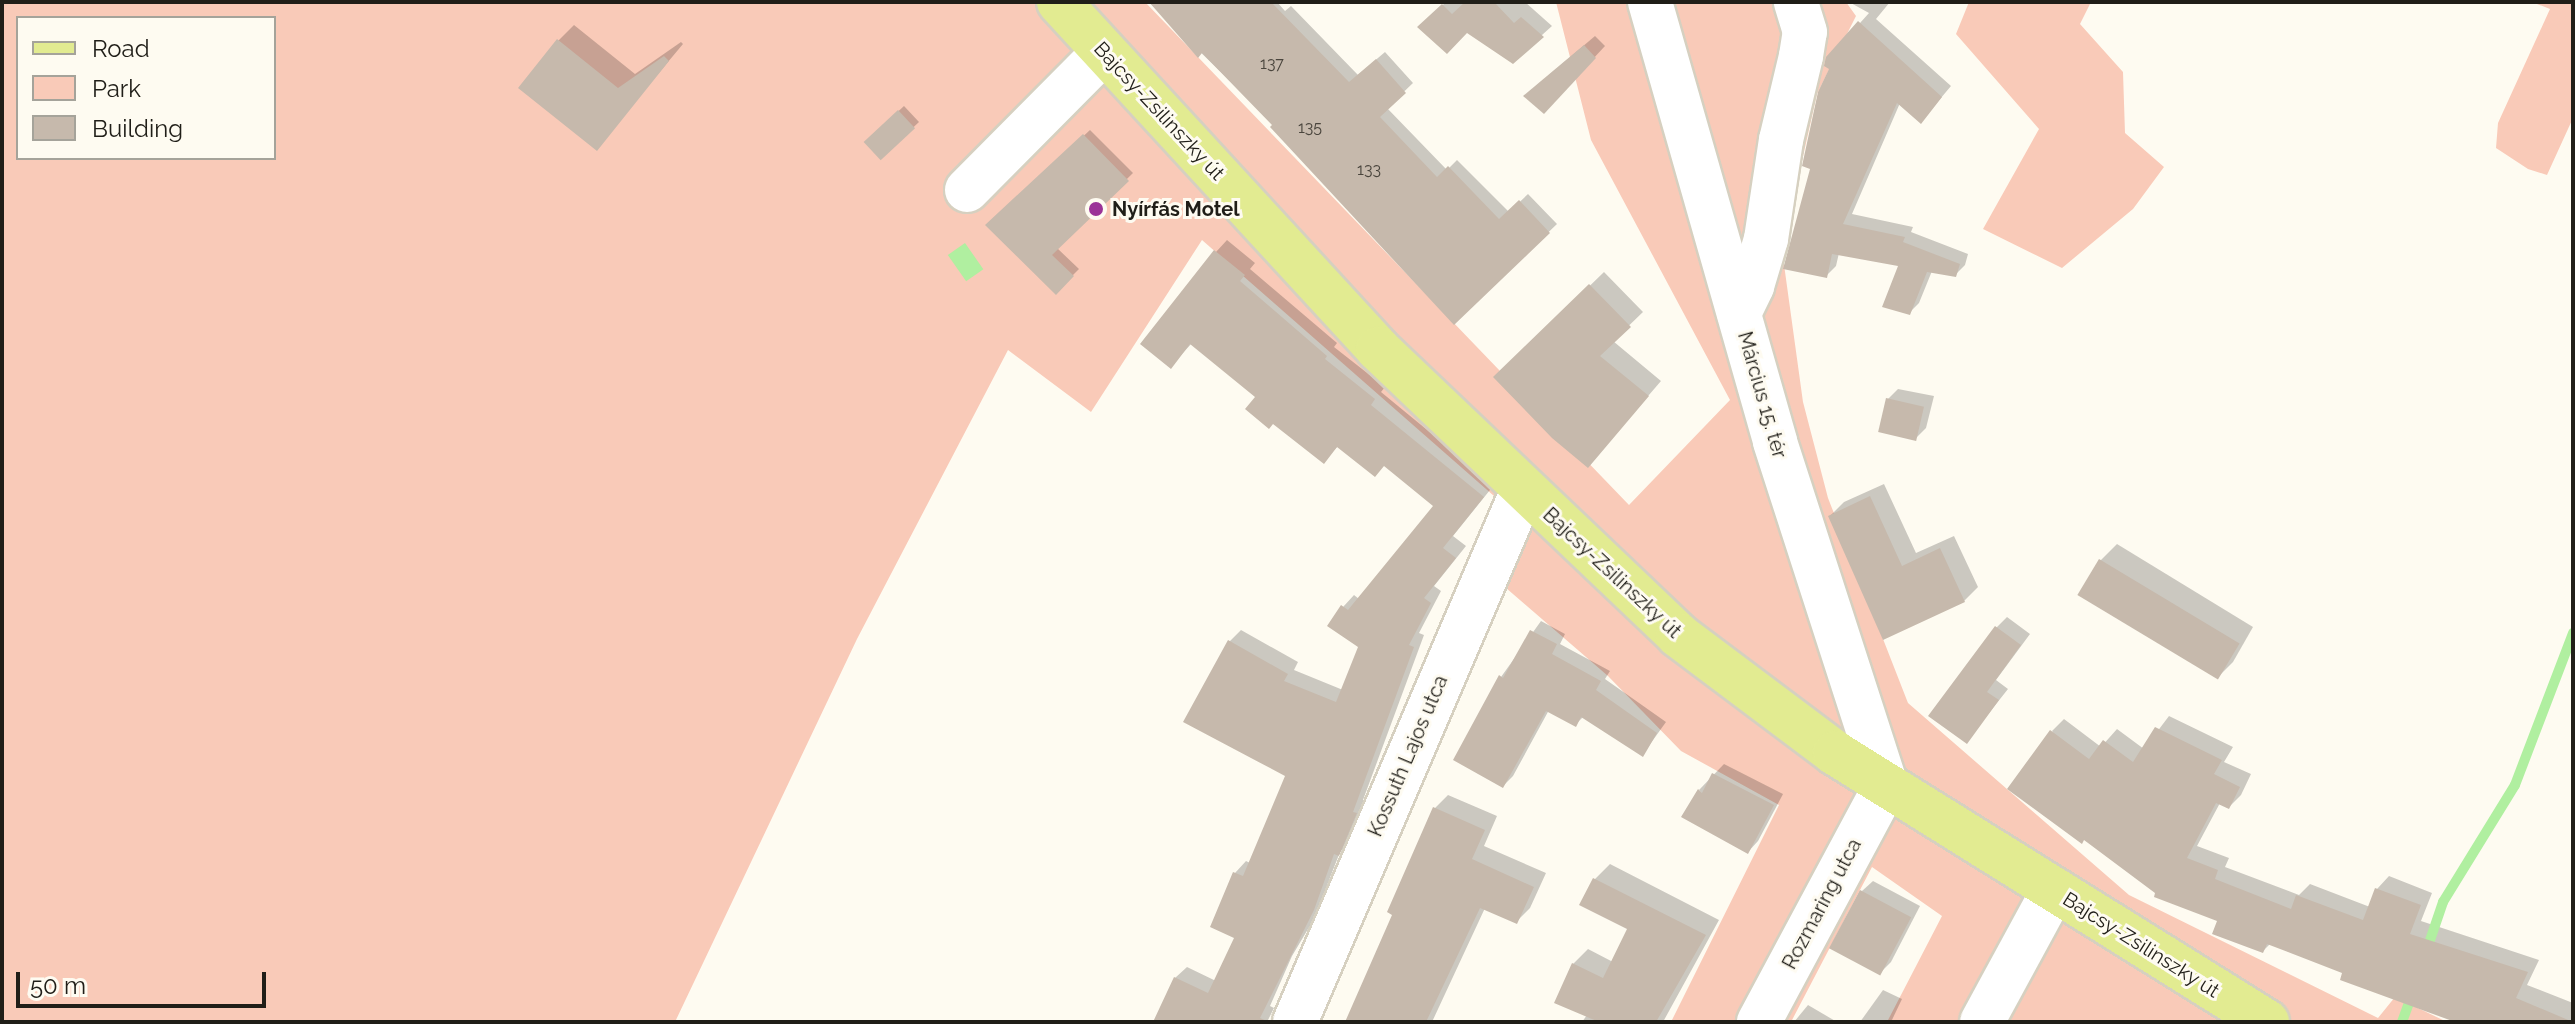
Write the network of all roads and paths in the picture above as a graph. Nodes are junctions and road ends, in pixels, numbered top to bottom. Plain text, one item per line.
1 (1059, 2) edge
2 (1650, 2) edge
3 (1796, 2) edge
4 (1104, 52) junction
5 (967, 190) dead end
6 (1739, 313) junction
7 (1523, 490) junction
8 (1886, 785) junction
9 (2053, 891) junction
10 (2242, 1016) edge
11 (1295, 1022) edge
12 (1759, 1022) edge
13 (1982, 1022) edge

1 - 4 main road, Bajcsy-Zsilinszky út
2 - 6 street, Március 15. tér
3 - 6 street
4 - 5 street
4 - 7 main road, Bajcsy-Zsilinszky út
6 - 8 street, Március 15. tér
7 - 8 main road, Bajcsy-Zsilinszky út
7 - 11 street, Kossuth Lajos utca
8 - 9 main road, Bajcsy-Zsilinszky út
8 - 12 street, Rozmaring utca
9 - 10 main road, Bajcsy-Zsilinszky út
9 - 13 street

